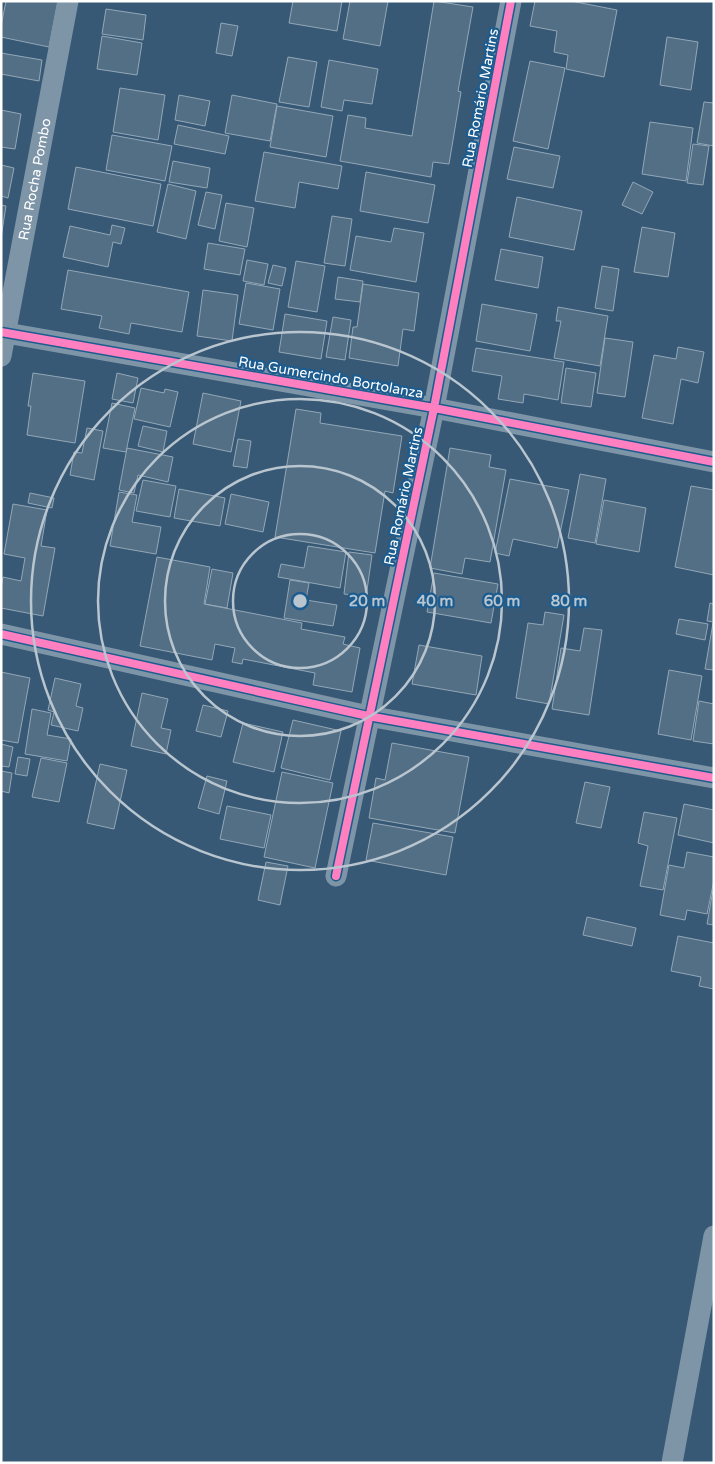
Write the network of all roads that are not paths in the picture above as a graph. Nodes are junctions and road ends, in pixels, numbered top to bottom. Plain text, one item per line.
1 (68, 1) edge
2 (511, 1) edge
3 (3, 332) edge
4 (1, 356) edge
5 (434, 408) junction
6 (714, 462) edge
7 (1, 634) edge
8 (368, 716) junction
9 (714, 778) edge
10 (336, 876) dead end
11 (714, 1236) edge
12 (672, 1463) edge

1 - 3 street, Rua Rocha Pombo
2 - 5 street, Rua Romário Martins
3 - 4 street, Rua Rocha Pombo
3 - 5 street, Rua Gumercindo Bortolanza
5 - 6 street, Rua Gumercindo Bortolanza
5 - 8 street, Rua Romário Martins
7 - 8 street
8 - 9 street
8 - 10 street, Rua Romário Martins
11 - 12 street

